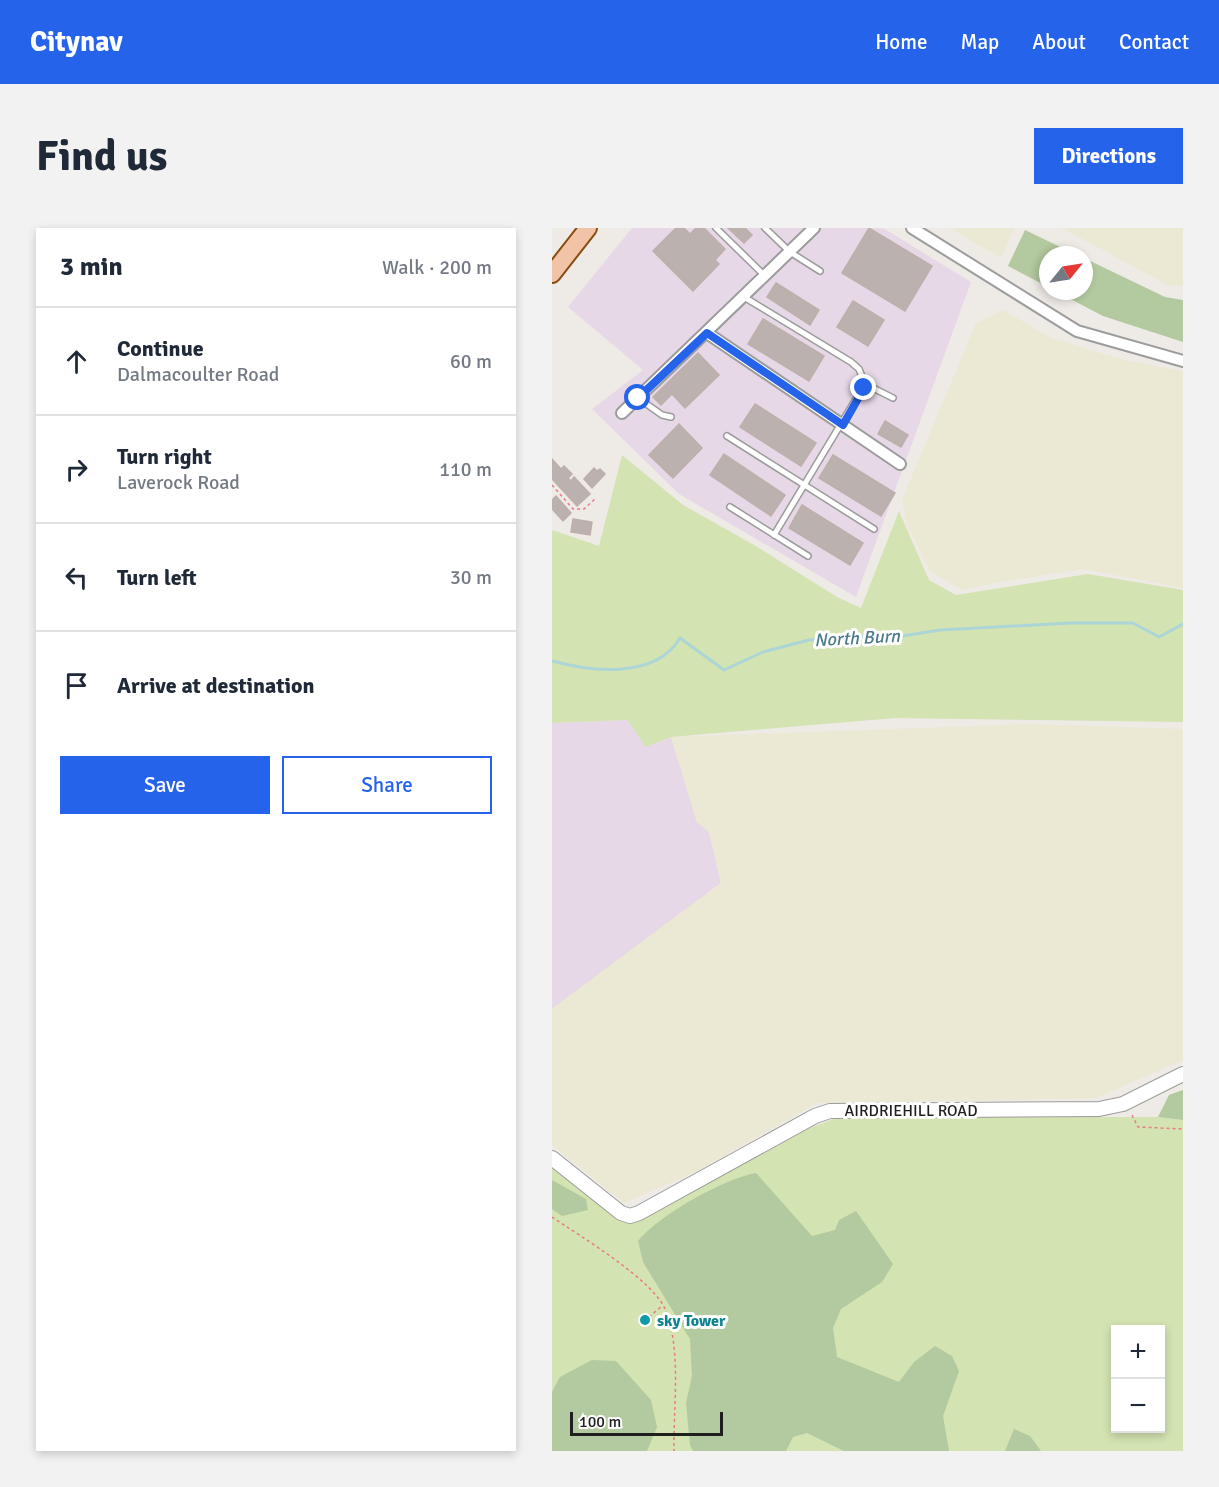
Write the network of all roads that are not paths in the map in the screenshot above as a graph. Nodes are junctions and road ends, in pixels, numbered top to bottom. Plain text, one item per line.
1 (588, 228) edge
2 (716, 228) edge
3 (765, 228) edge
4 (814, 228) edge
5 (912, 228) edge
6 (790, 252) junction
7 (820, 271) dead end
8 (552, 274) edge
9 (765, 276) junction
10 (744, 297) junction
11 (707, 333) junction
12 (1183, 361) edge
13 (866, 384) junction
14 (638, 398) junction
15 (893, 398) dead end
16 (622, 413) dead end
17 (671, 417) dead end
18 (843, 425) junction
19 (727, 436) dead end
20 (900, 464) dead end
21 (804, 486) junction
22 (730, 507) dead end
23 (874, 529) dead end
24 (774, 535) junction
25 (808, 556) dead end
26 (1183, 1074) edge
27 (552, 1158) edge

1 - 8 main road
2 - 9 lane
3 - 6 lane
4 - 6 street
5 - 12 street
6 - 7 lane
6 - 9 street
9 - 10 street
10 - 11 street
10 - 13 lane
11 - 14 street
11 - 18 street
13 - 15 lane
13 - 18 lane
14 - 16 street
14 - 17 lane
18 - 20 street
18 - 21 lane
19 - 21 lane
21 - 23 lane
21 - 24 lane
22 - 24 lane
24 - 25 lane
26 - 27 street, AIRDRIEHILL ROAD

